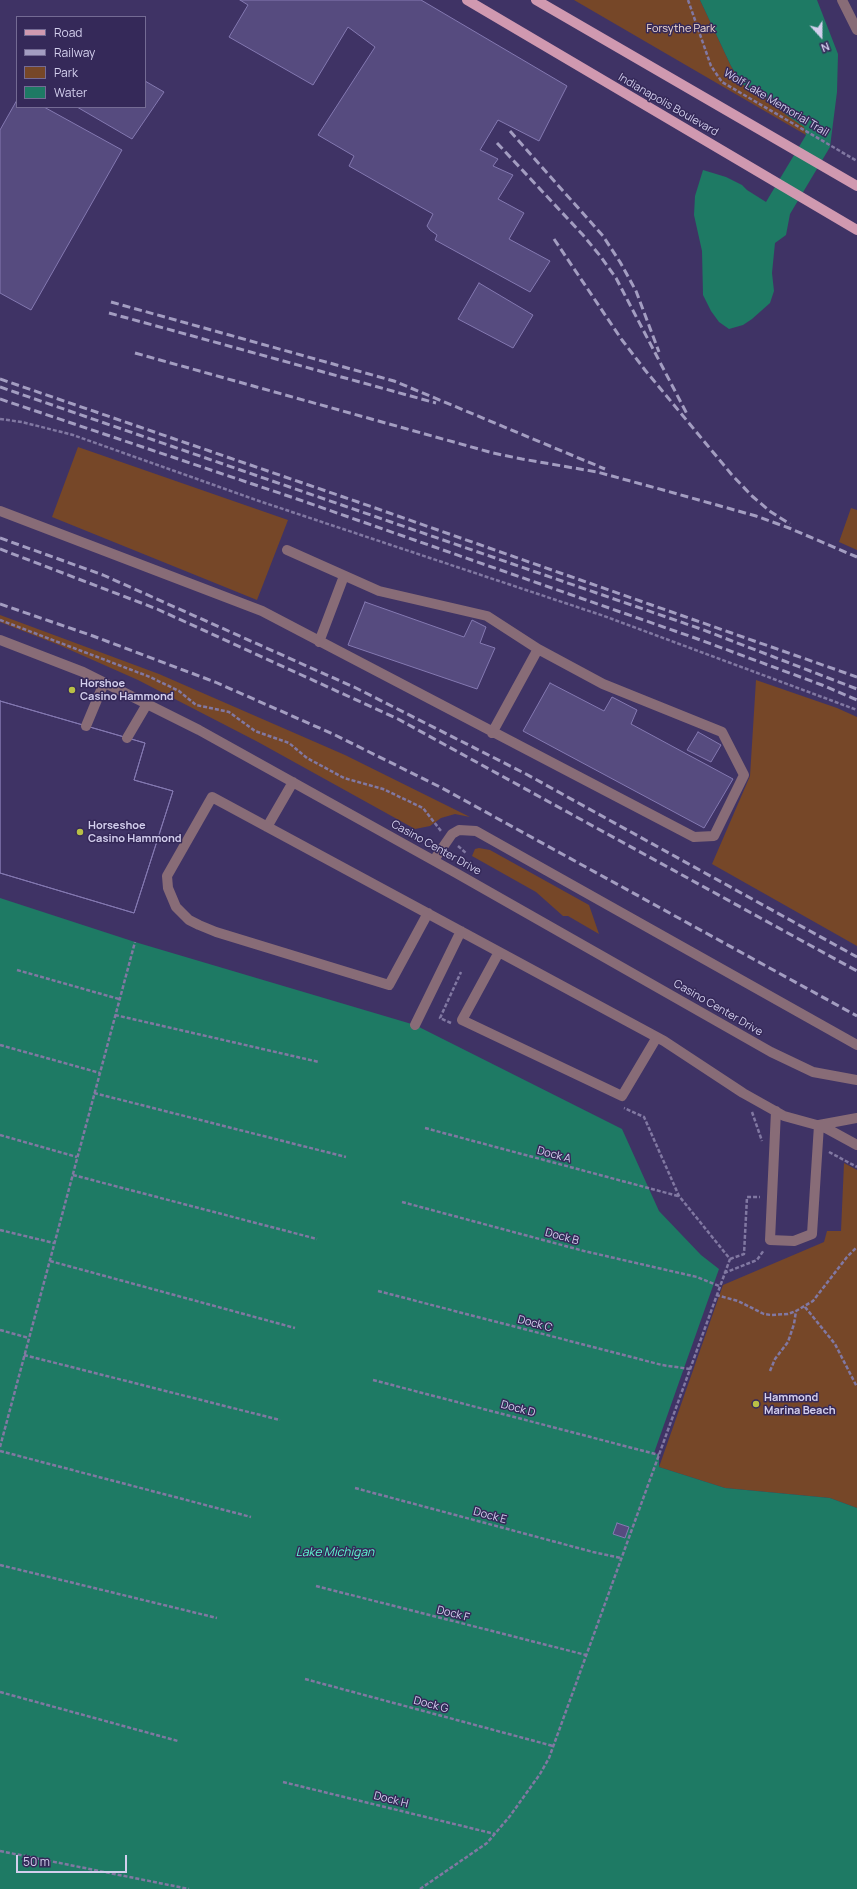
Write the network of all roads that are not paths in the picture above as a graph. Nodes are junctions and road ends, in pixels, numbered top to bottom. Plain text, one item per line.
1 (467, 0) edge
2 (536, 0) edge
3 (842, 0) edge
4 (857, 30) edge
5 (857, 186) edge
6 (857, 230) edge
7 (0, 511) edge
8 (286, 550) dead end
9 (344, 576) junction
10 (0, 640) edge
11 (319, 642) junction
12 (538, 649) junction
13 (104, 683) junction
14 (147, 704) junction
15 (86, 726) dead end
16 (492, 733) junction
17 (127, 738) dead end
18 (293, 782) junction
19 (267, 827) junction
20 (434, 860) junction
21 (428, 913) junction
22 (461, 931) junction
23 (499, 952) junction
24 (415, 1025) dead end
25 (657, 1036) junction
26 (857, 1045) edge
27 (857, 1080) edge
28 (776, 1111) junction
29 (857, 1118) edge
30 (819, 1125) junction
31 (857, 1145) edge

1 - 6 main road, Indianapolis Boulevard
2 - 5 main road
3 - 4 street
7 - 11 street
8 - 9 street
9 - 11 street
9 - 12 street
10 - 13 street, Casino Center Drive
11 - 16 street
12 - 16 street
12 - 16 street
13 - 14 street, Casino Center Drive
13 - 15 street
14 - 17 street
14 - 18 street, Casino Center Drive
18 - 19 street
18 - 20 street, Casino Center Drive
19 - 21 street
19 - 21 street
20 - 26 street
20 - 27 street, Casino Center Drive
21 - 22 street
22 - 23 street
22 - 24 street
23 - 25 street
23 - 25 street
25 - 28 street
28 - 30 street
28 - 30 street
29 - 30 street
30 - 31 street

